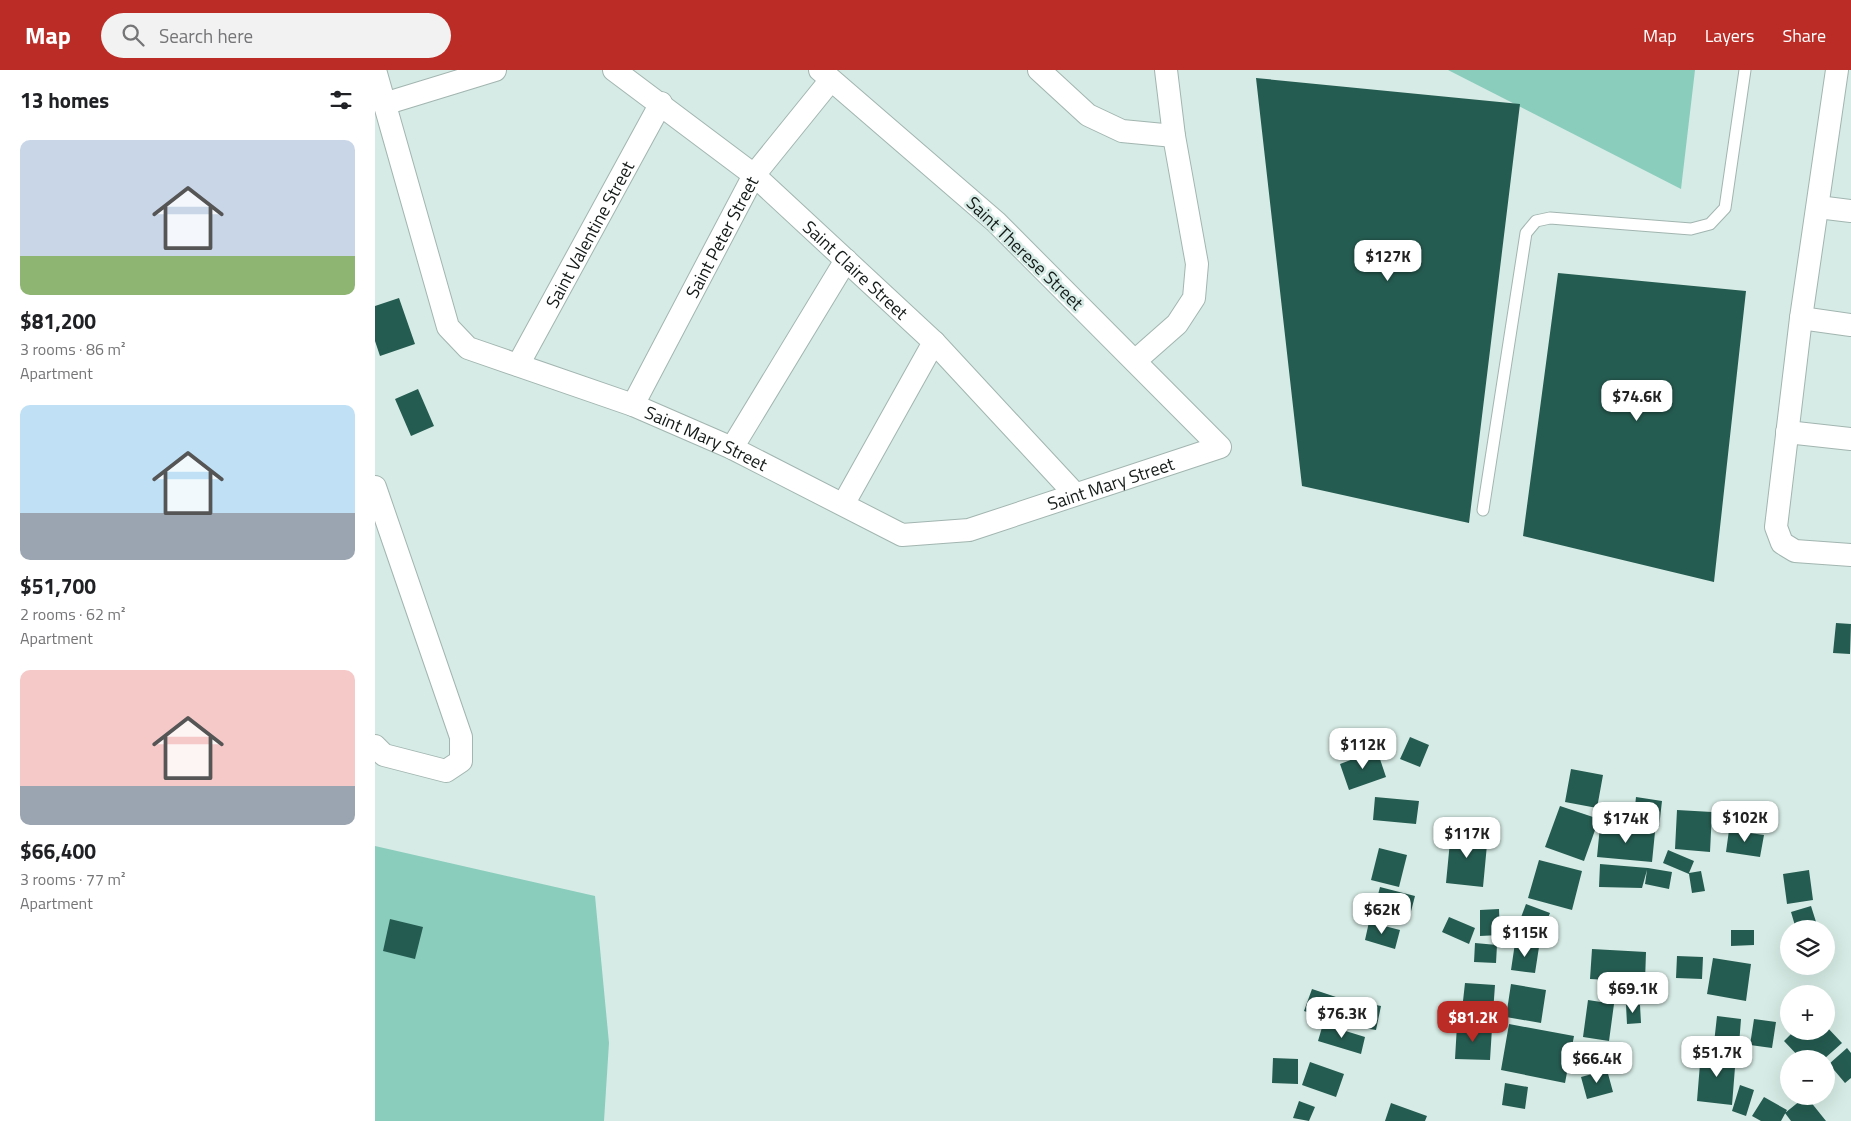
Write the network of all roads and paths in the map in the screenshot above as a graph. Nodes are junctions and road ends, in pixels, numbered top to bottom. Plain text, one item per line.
1 (375, 70) edge
2 (495, 70) edge
3 (614, 70) edge
4 (1039, 70) edge
5 (1166, 70) edge
6 (1745, 70) edge
7 (1837, 70) edge
8 (825, 75) edge
9 (1842, 99) edge
10 (661, 103) junction
11 (384, 104) junction
12 (1174, 136) junction
13 (755, 175) junction
14 (1818, 207) junction
15 (1851, 211) edge
16 (846, 260) junction
17 (1801, 318) junction
18 (1851, 325) edge
19 (934, 342) junction
20 (1135, 361) junction
21 (518, 365) junction
22 (633, 405) junction
23 (1787, 432) junction
24 (1851, 439) edge
25 (1220, 447) joint
26 (732, 448) junction
27 (375, 487) edge
28 (1075, 494) junction
29 (844, 503) junction
30 (1483, 510) dead end
31 (1851, 556) edge
32 (375, 746) edge

1 - 11 street, Saint Mary Street
2 - 11 street
3 - 10 street, Saint Claire Street
4 - 12 street
5 - 12 street
6 - 30 lane
7 - 9 street
8 - 13 street, Saint Peter Street
8 - 20 street, Saint Therese Street
9 - 14 street
10 - 13 street, Saint Claire Street
10 - 21 street, Saint Valentine Street
11 - 21 street, Saint Mary Street
12 - 20 street
13 - 16 street, Saint Claire Street
13 - 22 street, Saint Peter Street
14 - 15 street
14 - 17 street
16 - 19 street, Saint Claire Street
16 - 26 street
17 - 18 street
17 - 23 street
19 - 28 street, Saint Claire Street
19 - 29 street
20 - 25 street, Saint Therese Street
21 - 22 street, Saint Mary Street
22 - 26 street, Saint Mary Street
23 - 24 street
23 - 31 street
25 - 28 street, Saint Mary Street
26 - 29 street, Saint Mary Street
27 - 32 street
28 - 29 street, Saint Mary Street

